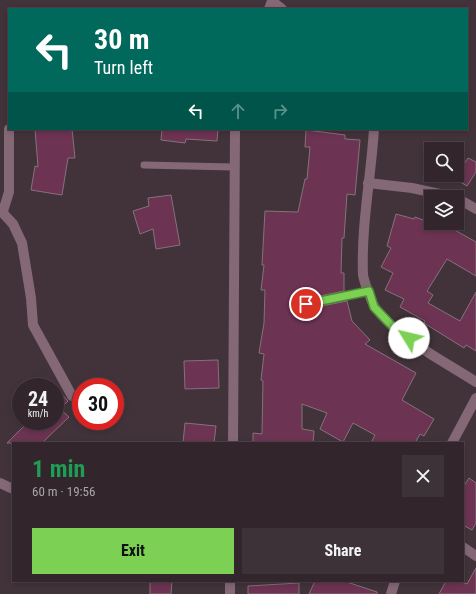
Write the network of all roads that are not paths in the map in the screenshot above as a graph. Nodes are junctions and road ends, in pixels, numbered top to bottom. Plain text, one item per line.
1 (271, 3) edge
2 (280, 8) edge
3 (10, 130) edge
4 (235, 130) edge
5 (374, 130) edge
6 (144, 165) dead end
7 (233, 167) junction
8 (368, 184) junction
9 (424, 191) edge
10 (464, 202) edge
11 (476, 209) edge
12 (1, 211) edge
13 (369, 291) junction
14 (306, 304) dead end
15 (476, 382) edge
16 (72, 396) dead end
17 (476, 398) edge
18 (233, 442) edge
19 (453, 442) edge
20 (0, 483) edge
21 (12, 489) edge
22 (464, 548) edge
23 (476, 556) edge
24 (230, 582) edge
25 (395, 582) edge
26 (230, 594) edge
27 (391, 594) edge

1 - 2 street
3 - 12 street
4 - 7 street
5 - 8 street
6 - 7 lane
7 - 18 street
8 - 9 street
8 - 13 street
10 - 11 street
12 - 16 street
13 - 14 lane
13 - 15 street
17 - 19 street
20 - 21 street
22 - 23 street
24 - 26 street
25 - 27 street

